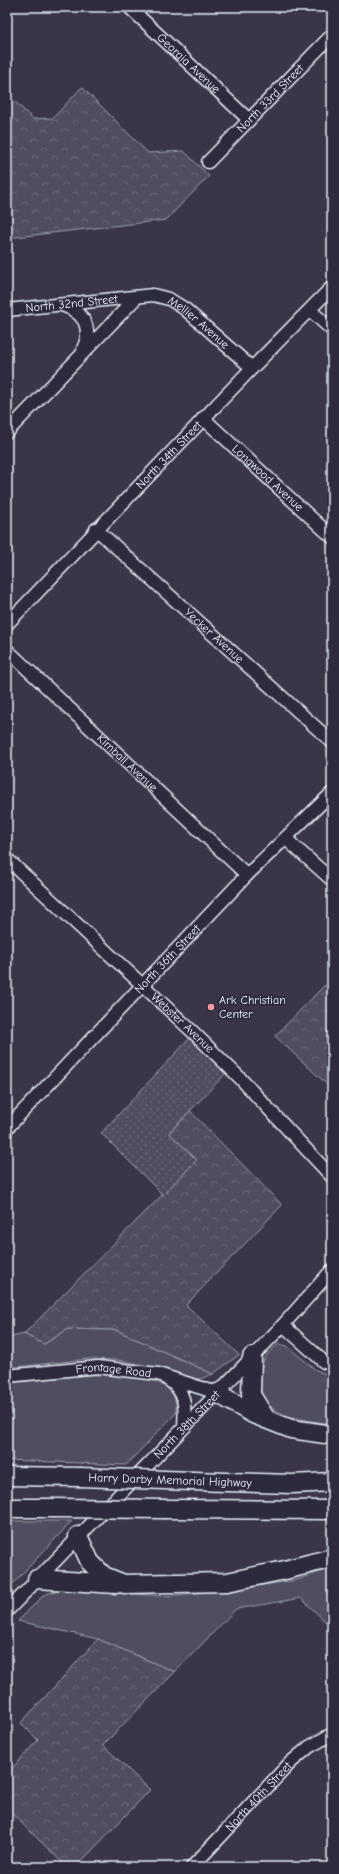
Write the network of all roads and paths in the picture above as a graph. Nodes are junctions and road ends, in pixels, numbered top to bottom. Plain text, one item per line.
1 (129, 7) edge
2 (332, 34) edge
3 (249, 120) junction
4 (208, 162) dead end
5 (332, 287) edge
6 (137, 297) junction
7 (59, 304) junction
8 (7, 310) edge
9 (310, 310) junction
10 (332, 330) edge
11 (82, 352) junction
12 (252, 368) junction
13 (203, 418) junction
14 (7, 432) edge
15 (96, 529) junction
16 (332, 537) edge
17 (7, 624) edge
18 (7, 650) edge
19 (332, 742) edge
20 (332, 793) edge
21 (286, 839) junction
22 (7, 859) edge
23 (247, 875) junction
24 (332, 880) edge
25 (142, 984) junction
26 (7, 1128) edge
27 (332, 1177) edge
28 (332, 1270) edge
29 (283, 1326) junction
30 (252, 1357) junction
31 (332, 1364) edge
32 (158, 1374) junction
33 (7, 1376) edge
34 (216, 1393) junction
35 (266, 1419) junction
36 (184, 1427) junction
37 (332, 1435) edge
38 (7, 1476) edge
39 (332, 1482) edge
40 (7, 1508) edge
41 (332, 1510) edge
42 (78, 1536) junction
43 (332, 1558) edge
44 (37, 1579) junction
45 (124, 1584) junction
46 (7, 1611) edge
47 (332, 1734) edge
48 (192, 1867) edge

1 - 3 street, Georgia Avenue
2 - 3 street, North 33rd Street
3 - 4 street, North 33rd Street
5 - 9 street, North 34th Street
6 - 7 street, North 32nd Street
6 - 11 street
6 - 12 street, Mellier Avenue
7 - 8 street, North 32nd Street
7 - 11 street
9 - 10 street
9 - 12 street, North 34th Street
11 - 14 street
12 - 13 street, North 34th Street
13 - 15 street, North 34th Street
13 - 16 street, Longwood Avenue
15 - 17 street, North 34th Street
15 - 19 street, Yecker Avenue
18 - 23 street, Kimball Avenue
20 - 21 street, North 36th Street
21 - 23 street, North 36th Street
21 - 24 street
22 - 25 street, Webster Avenue
23 - 25 street, North 36th Street
25 - 26 street, North 36th Street
25 - 27 street, Webster Avenue
28 - 29 street, North 38th Street
29 - 30 street, North 38th Street
29 - 31 street
30 - 34 street, North 38th Street
30 - 35 highway
32 - 33 street, Frontage Road
32 - 34 street, Frontage Road
32 - 36 street
34 - 35 highway
34 - 36 street, North 38th Street
35 - 37 highway
36 - 42 street, North 38th Street
38 - 39 highway, Harry Darby Memorial Highway, bridge
40 - 41 highway, bridge
42 - 44 street, North 38th Street
42 - 45 highway
43 - 45 highway
44 - 45 highway
44 - 46 street, North 38th Street
47 - 48 street, North 40th Street

